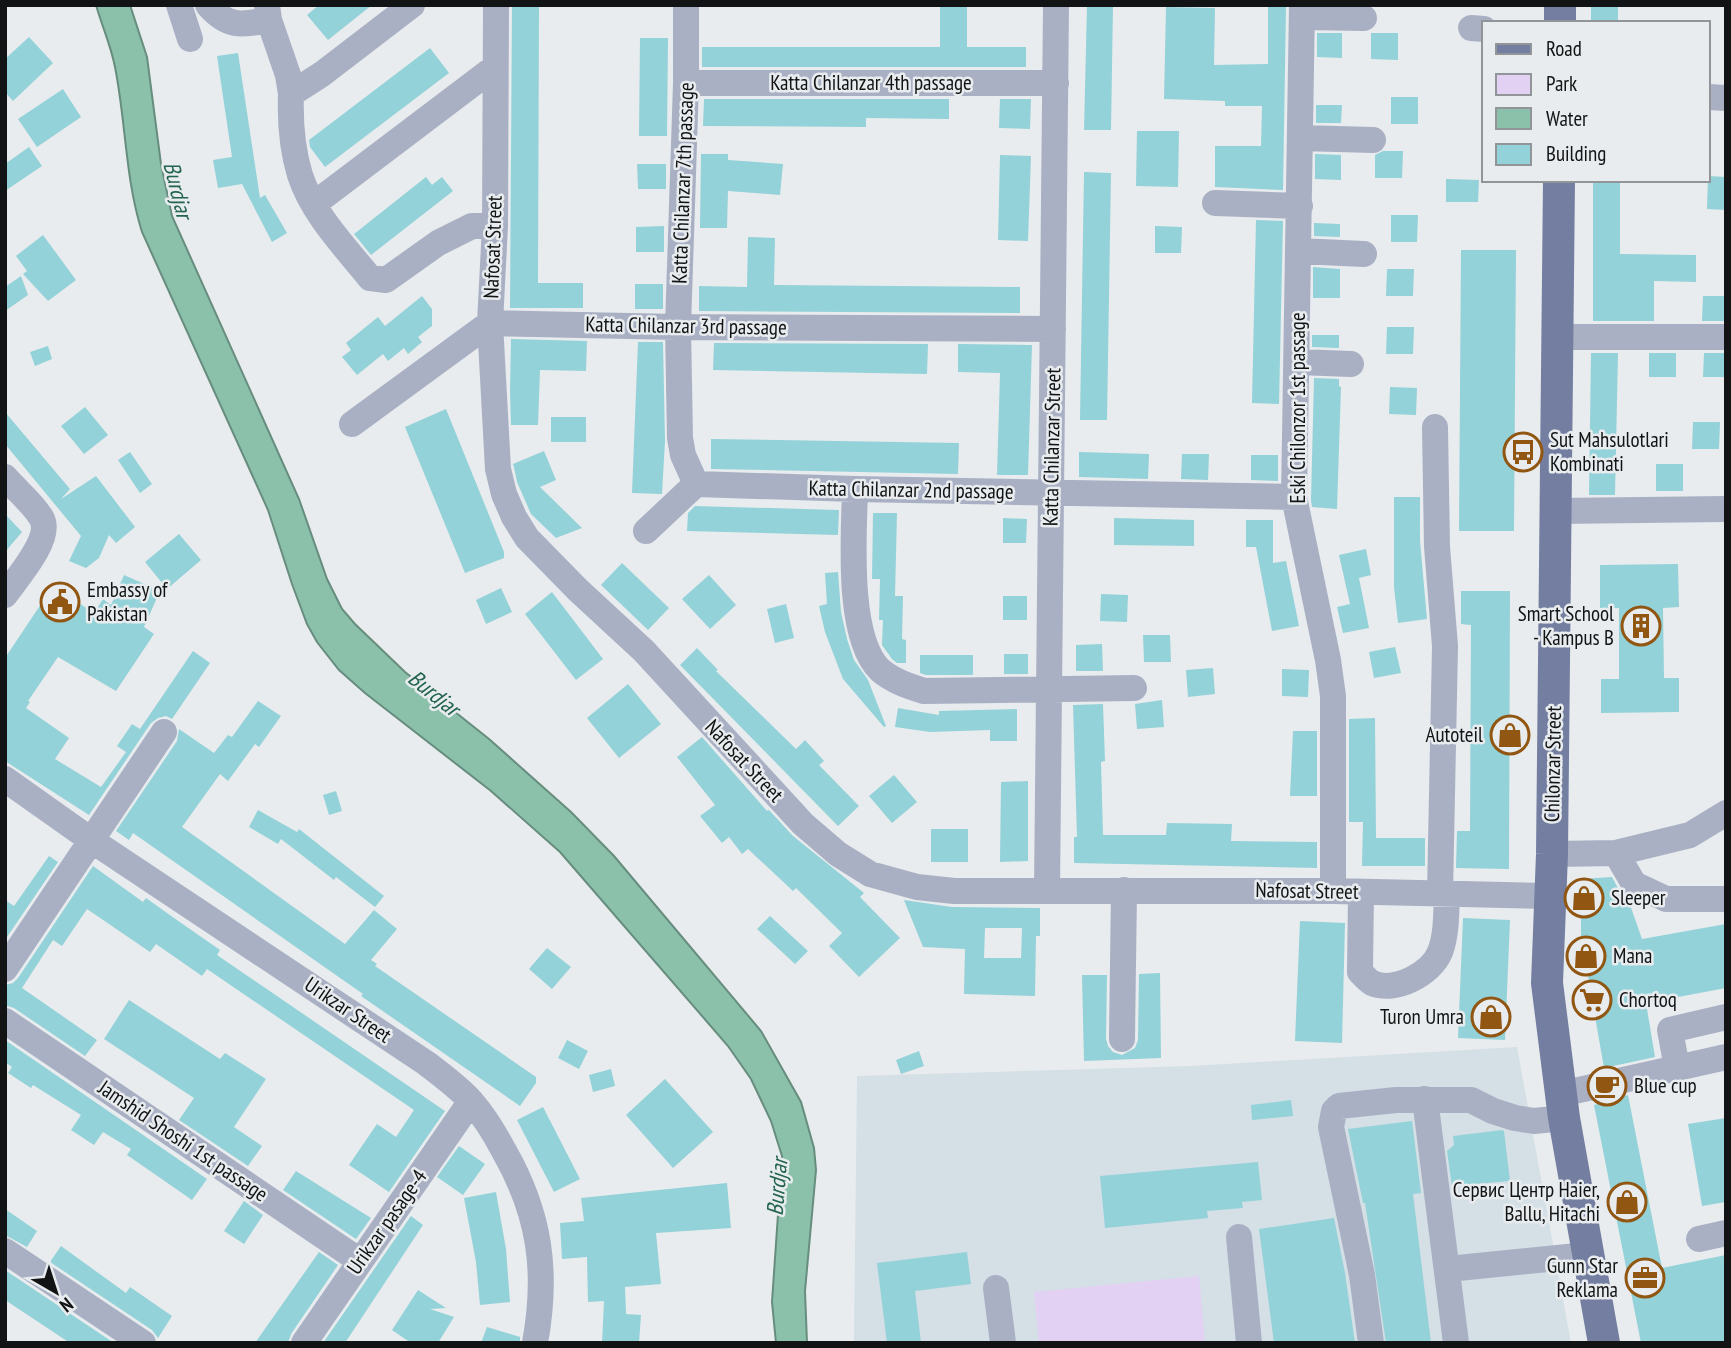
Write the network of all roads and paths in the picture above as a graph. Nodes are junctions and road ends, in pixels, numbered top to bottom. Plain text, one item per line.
1 (179, 5) edge
2 (208, 5) edge
3 (412, 5) edge
4 (496, 5) edge
5 (686, 5) edge
6 (1056, 5) edge
7 (1302, 11) edge
8 (268, 13) edge
9 (1364, 18) dead end
10 (190, 40) dead end
11 (495, 67) junction
12 (686, 83) junction
13 (1056, 83) junction
14 (291, 94) junction
15 (1300, 138) junction
16 (1373, 140) dead end
17 (1559, 182) edge
18 (1215, 203) dead end
19 (314, 204) junction
20 (1300, 206) junction
21 (495, 226) junction
22 (1299, 251) junction
23 (1364, 254) dead end
24 (490, 323) junction
25 (678, 327) junction
26 (1053, 329) junction
27 (1557, 337) junction
28 (1726, 337) edge
29 (1298, 362) junction
30 (1351, 364) dead end
31 (352, 424) dead end
32 (1435, 426) dead end
33 (5, 477) edge
34 (696, 484) junction
35 (855, 489) junction
36 (1051, 493) junction
37 (1294, 497) junction
38 (1726, 509) edge
39 (1556, 511) junction
40 (646, 531) dead end
41 (5, 595) edge
42 (1134, 688) dead end
43 (1049, 689) junction
44 (164, 732) dead end
45 (5, 779) edge
46 (1726, 813) edge
47 (91, 840) junction
48 (1616, 853) junction
49 (1552, 854) junction
50 (1047, 890) junction
51 (1124, 890) junction
52 (1333, 891) junction
53 (1361, 891) junction
54 (1444, 893) junction
55 (1549, 896) junction
56 (1726, 899) edge
57 (5, 969) edge
58 (1726, 1017) edge
59 (5, 1021) edge
60 (1122, 1039) dead end
61 (1726, 1057) edge
62 (1677, 1068) junction
63 (1425, 1099) junction
64 (471, 1101) junction
65 (1562, 1106) junction
66 (1726, 1233) edge
67 (1239, 1237) dead end
68 (1699, 1239) dead end
69 (5, 1251) edge
70 (1587, 1255) junction
71 (360, 1261) junction
72 (1448, 1269) junction
73 (996, 1289) dead end
74 (143, 1343) edge
75 (304, 1343) edge
76 (536, 1343) edge
77 (1003, 1343) edge
78 (1249, 1343) edge
79 (1371, 1343) edge
80 (1456, 1343) edge
81 (1604, 1343) edge

1 - 10 street
2 - 8 street
3 - 14 street
4 - 11 street, Nafosat Street
5 - 12 street, Katta Chilanzar 7th passage
6 - 13 street, Katta Chilanzar Street
7 - 9 street
7 - 15 street, Eski Chilonzor 1st passage
8 - 14 street
11 - 19 street
11 - 21 street, Nafosat Street
12 - 13 street, Katta Chilanzar 4th passage
12 - 25 street, Katta Chilanzar 7th passage
13 - 26 street, Katta Chilanzar Street
14 - 19 street
15 - 16 street
15 - 20 street, Eski Chilonzor 1st passage
17 - 27 main road, Chilonzar Street
18 - 20 street
19 - 21 street
20 - 22 street, Eski Chilonzor 1st passage
21 - 24 street, Nafosat Street
22 - 23 street
22 - 29 street, Eski Chilonzor 1st passage
24 - 25 street, Katta Chilanzar 3rd passage
24 - 31 street
24 - 50 street, Nafosat Street
25 - 26 street, Katta Chilanzar 3rd passage
25 - 34 street, Katta Chilanzar 7th passage
26 - 36 street, Katta Chilanzar Street
27 - 28 street
27 - 39 main road, Chilonzar Street
29 - 30 street
29 - 37 street, Eski Chilonzor 1st passage
32 - 54 street
33 - 41 street
34 - 35 street, Katta Chilanzar 2nd passage
34 - 40 street
35 - 36 street, Katta Chilanzar 2nd passage
35 - 43 street
36 - 37 street, Katta Chilanzar 2nd passage
36 - 43 street, Katta Chilanzar Street
37 - 52 street, Eski Chilonzor 1st passage
38 - 39 street
39 - 49 main road, Chilonzar Street
42 - 43 street
43 - 50 street, Katta Chilanzar Street
44 - 47 street
45 - 47 street, Urikzar Street
46 - 48 street
47 - 57 street
47 - 64 street, Urikzar Street
48 - 49 street
48 - 56 street
49 - 55 main road, Chilonzar Street
50 - 51 street, Nafosat Street
51 - 52 street, Nafosat Street
51 - 60 street
52 - 53 street, Nafosat Street
53 - 54 street, Nafosat Street
53 - 54 street
54 - 55 street, Nafosat Street
55 - 65 main road, Chilonzar Street
58 - 62 street
59 - 71 street, Jamshid Shoshi 1st passage
61 - 62 street
62 - 65 street
63 - 65 street
63 - 72 street
63 - 79 street
64 - 71 street, Urikzar pasage-4
64 - 76 street, Urikzar Street
65 - 70 main road, Chilonzar Street
66 - 68 street
67 - 78 street
69 - 74 street
70 - 72 street
70 - 81 main road, Chilonzar Street
71 - 75 street, Urikzar pasage-4
72 - 80 street
73 - 77 street

